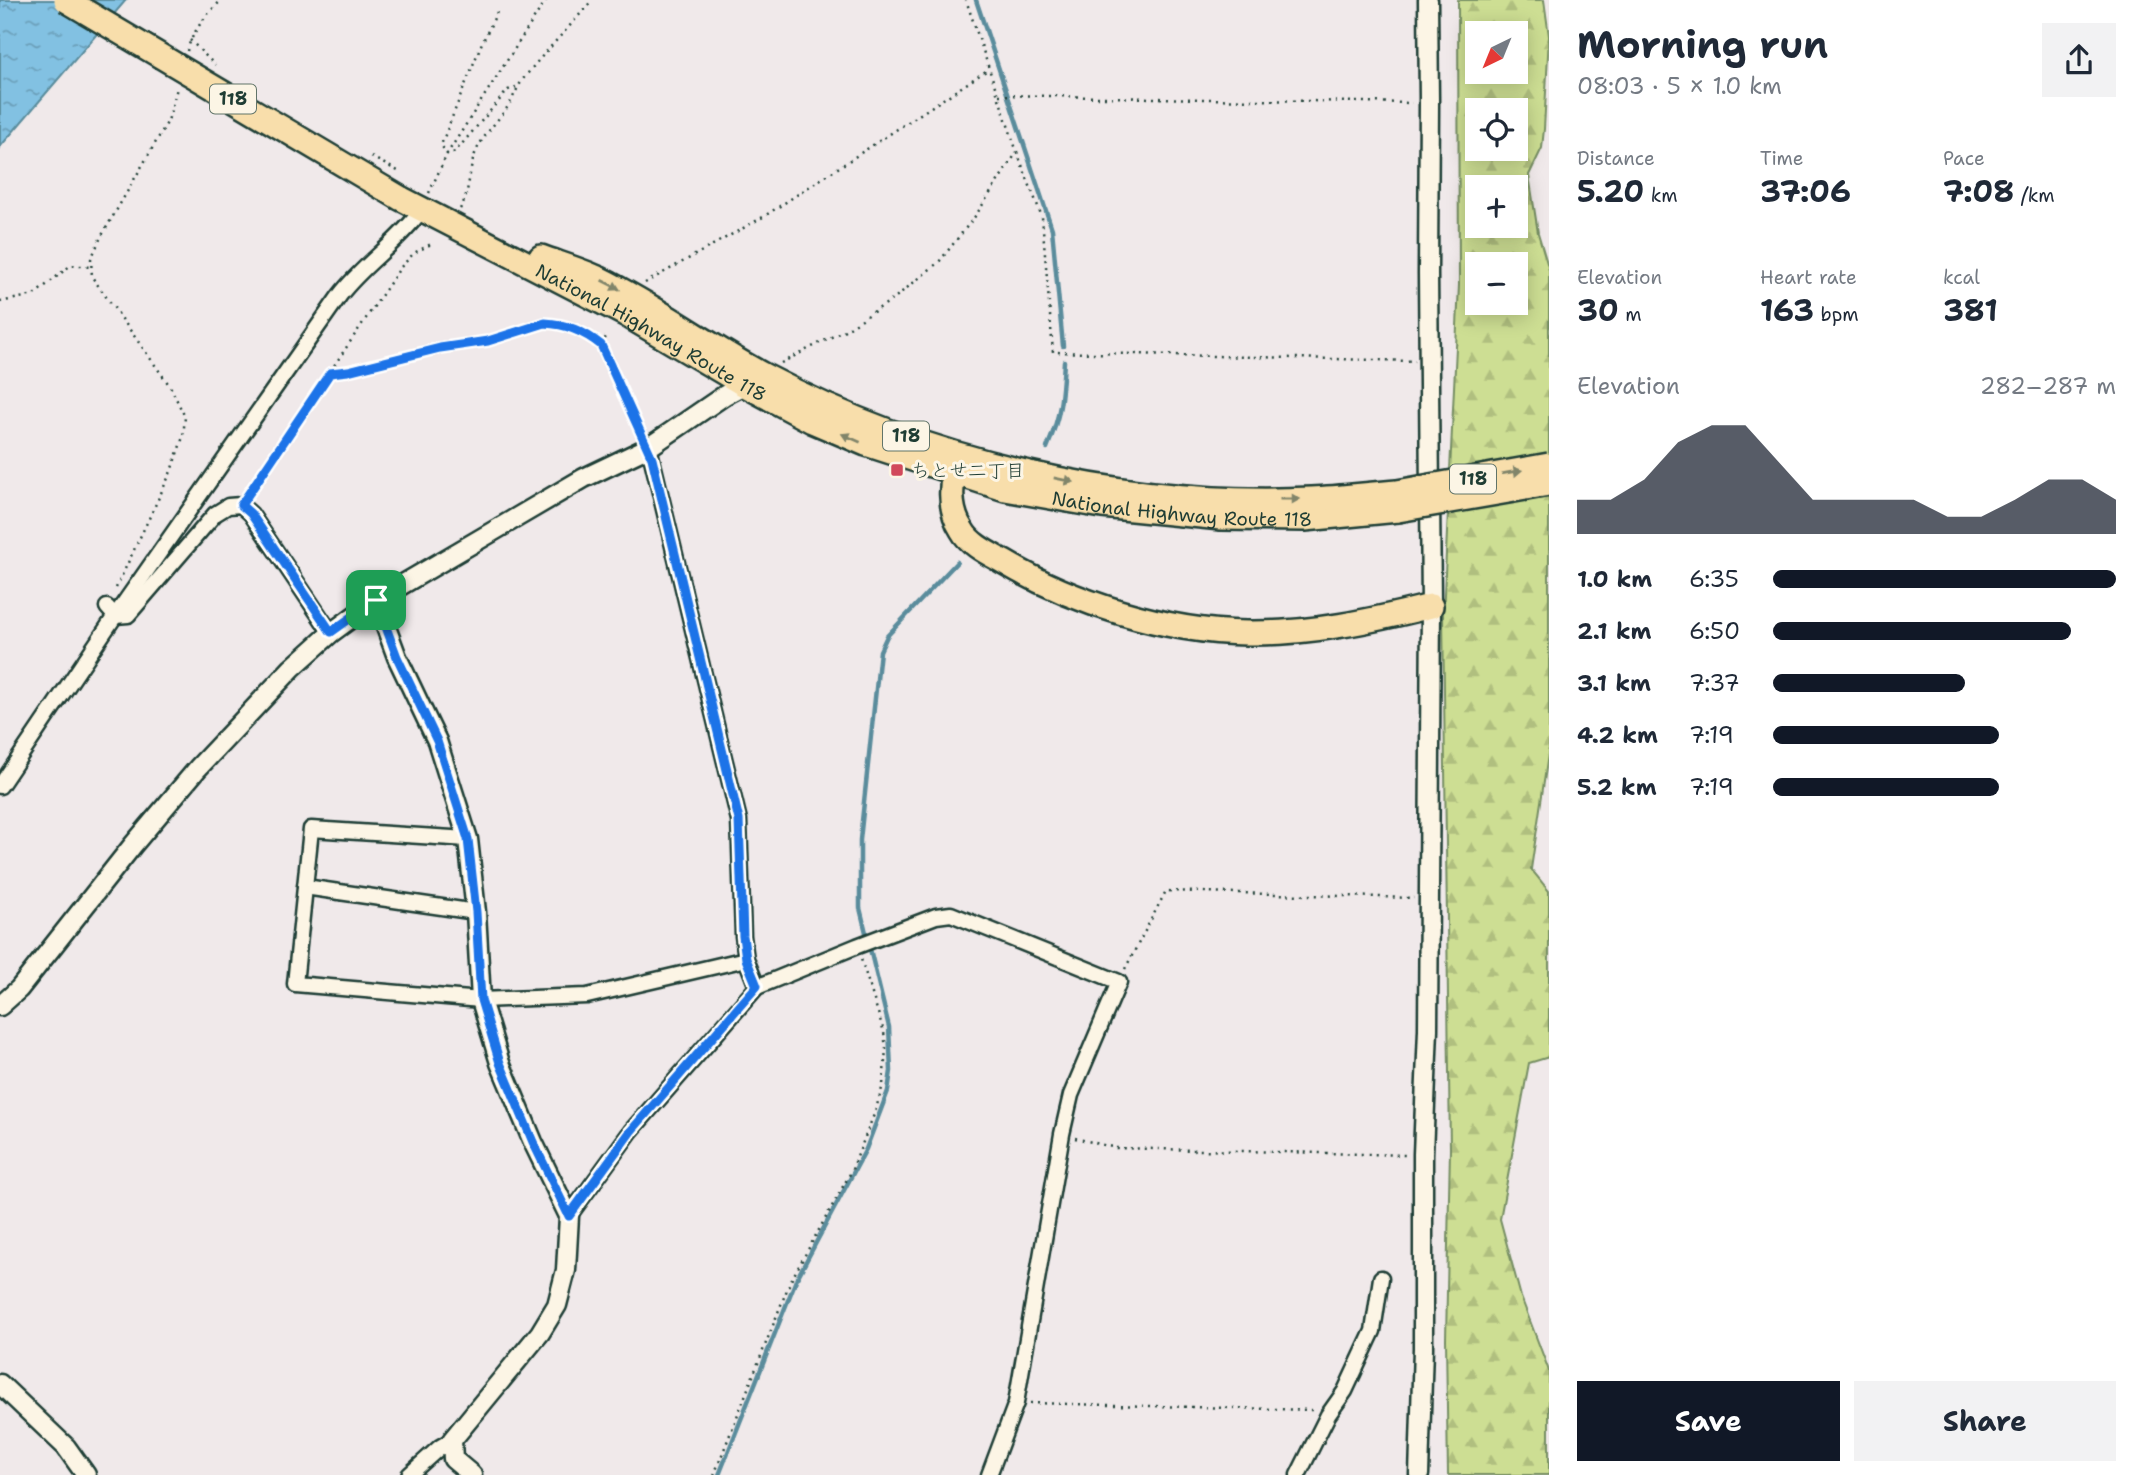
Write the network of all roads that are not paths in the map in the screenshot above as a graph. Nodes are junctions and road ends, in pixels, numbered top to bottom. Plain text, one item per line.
1 (66, 0) edge
2 (1427, 0) edge
3 (418, 213) junction
4 (753, 380) junction
5 (649, 447) junction
6 (956, 463) junction
7 (1549, 465) edge
8 (1549, 484) edge
9 (1397, 501) junction
10 (376, 600) junction
11 (1431, 606) junction
12 (111, 612) junction
13 (331, 632) junction
14 (0, 786) edge
15 (468, 839) junction
16 (305, 887) junction
17 (476, 912) junction
18 (746, 959) junction
19 (757, 986) junction
20 (481, 1000) junction
21 (0, 1006) edge
22 (569, 1216) junction
23 (1381, 1278) dead end
24 (0, 1384) edge
25 (452, 1440) junction
26 (86, 1475) edge
27 (409, 1475) edge
28 (472, 1475) edge
29 (989, 1475) edge
30 (1298, 1475) edge
31 (1419, 1475) edge

1 - 3 highway, National Highway Route 118 / 118, bridge
2 - 11 street
3 - 4 highway, National Highway Route 118 / 118
3 - 12 street
4 - 5 street
4 - 6 highway, National Highway Route 118 / 118
5 - 10 street
5 - 18 street
6 - 9 highway, National Highway Route 118 / 118
6 - 11 highway
9 -> 7 highway, National Highway Route 118 / 118, bridge
8 - 9 highway, National Highway Route 118 / 118, bridge
10 - 13 street
10 - 15 street
11 - 31 street
12 - 13 street
12 - 14 street
13 - 21 street
15 - 16 street
15 - 17 street
16 - 17 street
16 - 20 street
17 - 20 street
18 - 19 street
18 - 20 street
19 - 22 street
19 - 29 street
20 - 22 street
22 - 25 street
23 - 30 street
24 - 26 street
25 - 27 street
25 - 28 street

